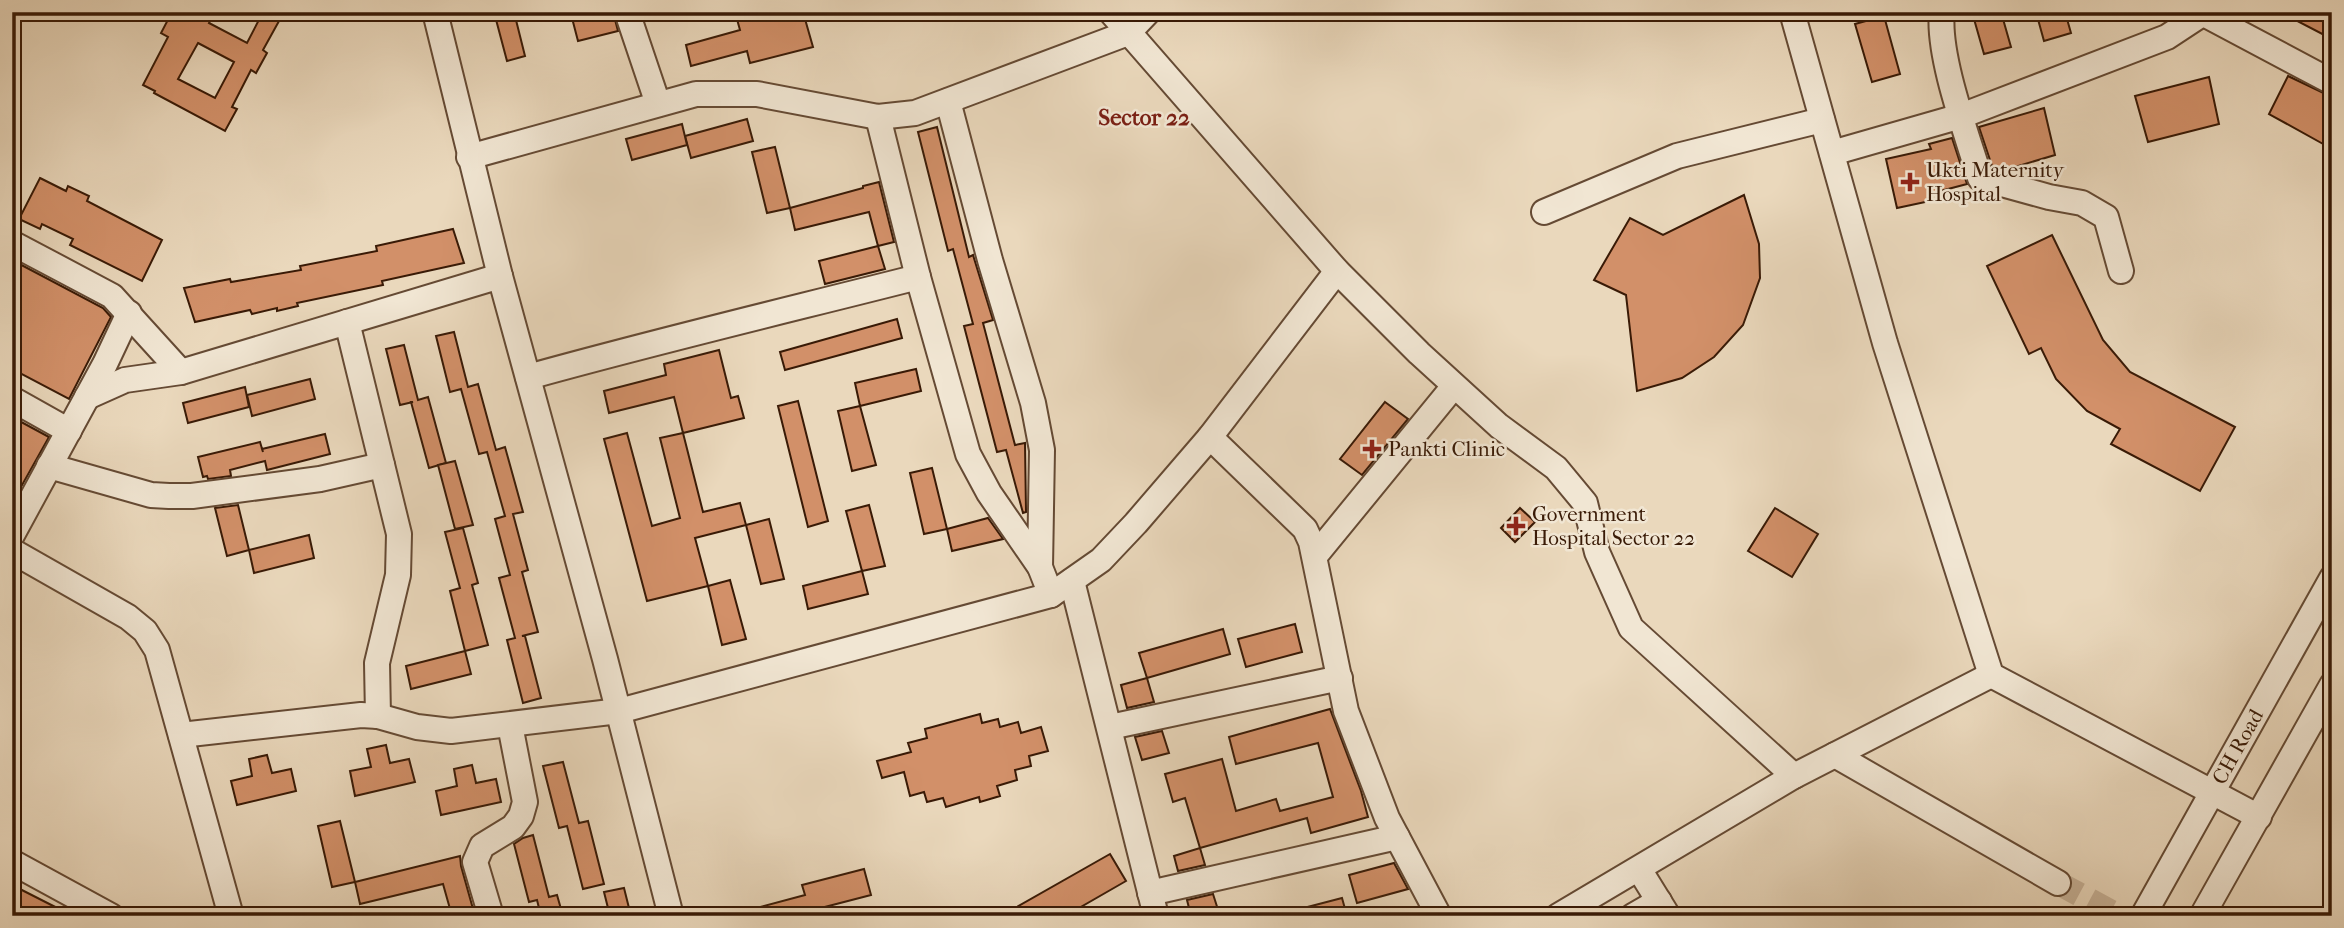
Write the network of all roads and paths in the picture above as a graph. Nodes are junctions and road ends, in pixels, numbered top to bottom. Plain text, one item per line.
1 (435, 12) edge
2 (626, 12) edge
3 (1111, 12) edge
4 (1148, 12) edge
5 (1792, 12) edge
6 (1942, 12) edge
7 (2203, 13) edge
8 (1128, 33) junction
9 (2332, 82) edge
10 (948, 101) junction
11 (658, 104) junction
12 (1961, 116) junction
13 (878, 117) junction
14 (1822, 120) junction
15 (1832, 153) junction
16 (469, 157) junction
17 (1544, 212) dead end
18 (12, 243) edge
19 (1337, 271) junction
20 (2121, 271) dead end
21 (500, 276) junction
22 (918, 277) junction
23 (129, 313) junction
24 (347, 322) junction
25 (181, 372) junction
26 (528, 377) junction
27 (1454, 386) junction
28 (87, 397) junction
29 (12, 399) edge
30 (69, 431) junction
31 (1210, 437) junction
32 (382, 465) junction
33 (50, 466) junction
34 (12, 535) edge
35 (12, 551) edge
36 (1315, 556) junction
37 (1040, 567) junction
38 (2332, 578) edge
39 (1072, 581) junction
40 (1051, 595) junction
41 (1991, 675) junction
42 (1340, 678) junction
43 (2332, 685) edge
44 (619, 711) junction
45 (378, 716) junction
46 (510, 725) junction
47 (1110, 727) junction
48 (181, 735) junction
49 (1835, 755) junction
50 (1794, 776) junction
51 (2211, 791) junction
52 (2259, 817) junction
53 (1398, 837) junction
54 (12, 862) edge
55 (1639, 869) junction
56 (2058, 883) tunnel mouth
57 (1153, 905) edge
58 (1663, 908) edge
59 (110, 916) edge
60 (231, 916) edge
61 (491, 916) edge
62 (671, 916) edge
63 (1439, 916) edge
64 (1558, 916) edge
65 (1633, 916) edge
66 (2143, 916) edge
67 (2202, 916) edge

1 - 16 street
2 - 11 street
3 - 8 street
4 - 8 street
5 - 14 street
6 - 12 street
7 - 9 street
7 - 12 street
8 - 10 street
8 - 19 street
10 - 13 street
10 - 37 street
11 - 13 street
11 - 16 street
12 - 15 street
12 - 20 street
13 - 22 street
14 - 15 street
14 - 17 street
15 - 41 street
16 - 21 street
18 - 23 street
19 - 27 street
19 - 31 street
21 - 24 street
21 - 26 street
22 - 26 street
22 - 37 street
23 - 25 street
23 - 28 street
24 - 25 street
24 - 32 street
25 - 28 street
26 - 44 street
27 - 36 street
27 - 50 street
28 - 30 street
29 - 30 street
30 - 33 street
31 - 36 street
31 - 39 street
32 - 33 street
32 - 45 street
33 - 34 street
35 - 48 street
36 - 42 street
37 - 40 street
38 - 51 street, CH Road
39 - 40 street
39 - 47 street
40 - 44 street
41 - 49 street
41 - 51 street
42 - 47 street
42 - 53 street
43 - 52 street
44 - 46 street
44 - 62 street
45 - 46 street
45 - 48 street
46 - 61 street
47 - 57 street
48 - 60 street
49 - 50 street
49 - 56 street
50 - 55 street
51 - 52 street
51 - 66 street, CH Road
52 - 67 street
53 - 57 street
53 - 63 street
54 - 59 street
55 - 58 street
55 - 64 street
58 - 65 street

